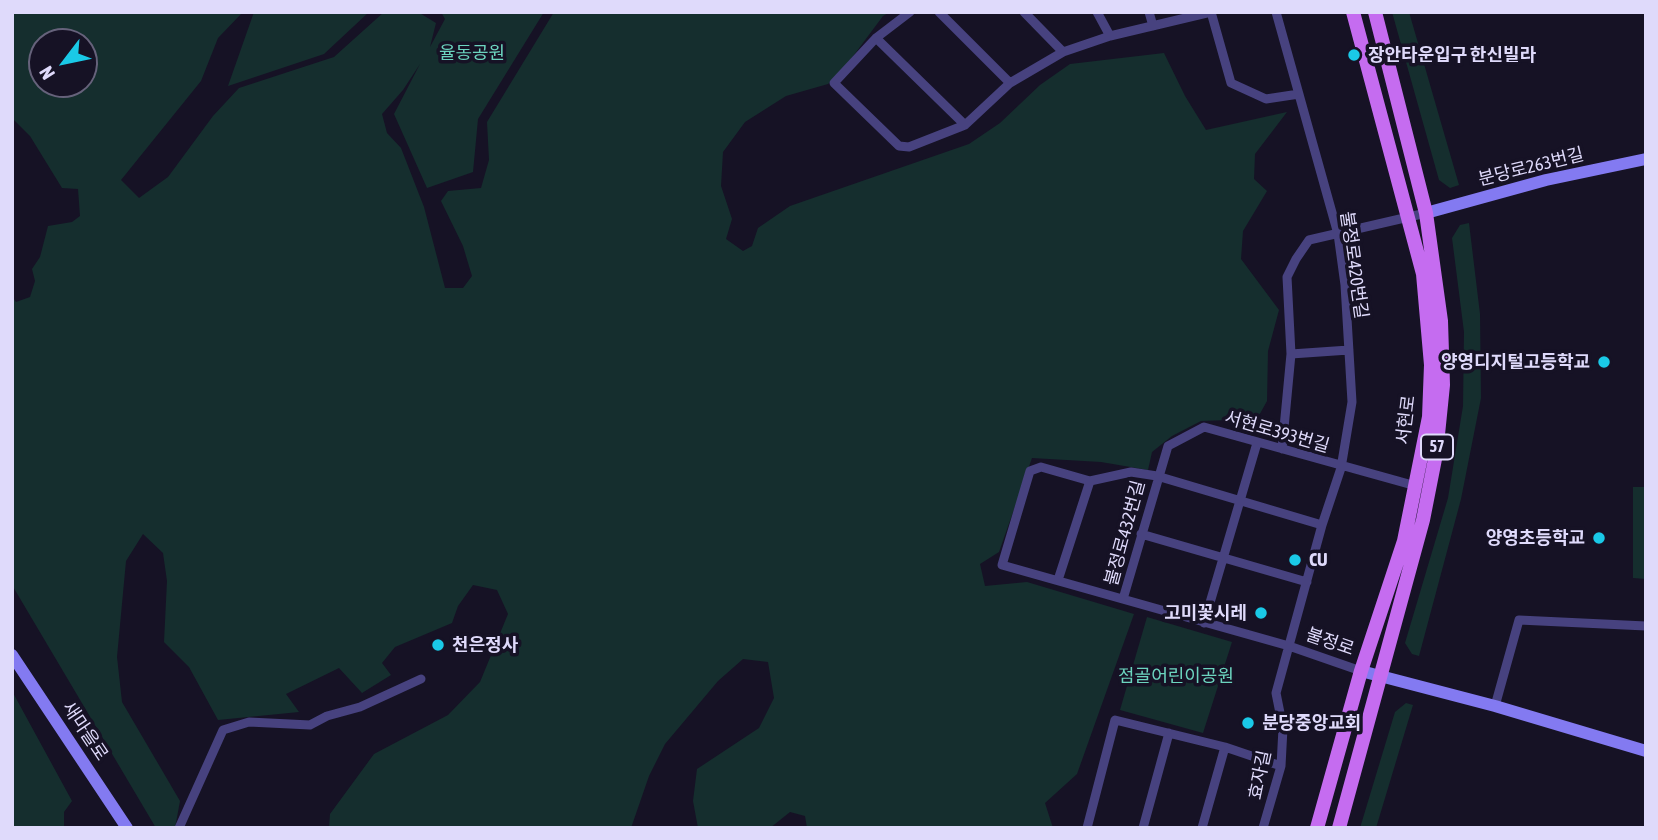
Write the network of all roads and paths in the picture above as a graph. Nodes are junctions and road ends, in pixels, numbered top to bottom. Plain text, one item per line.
1 (911, 12) edge
2 (939, 12) edge
3 (1024, 12) edge
4 (1097, 12) edge
5 (1149, 12) edge
6 (1211, 12) edge
7 (1276, 12) edge
8 (1353, 12) edge
9 (1375, 12) edge
10 (1153, 26) junction
11 (1110, 36) junction
12 (876, 38) junction
13 (1063, 52) junction
14 (1010, 83) junction
15 (1299, 94) junction
16 (965, 125) junction
17 (1646, 159) edge
18 (1426, 213) junction
19 (1409, 217) junction
20 (1338, 234) junction
21 (1349, 350) junction
22 (1291, 354) junction
23 (1257, 443) junction
24 (1282, 449) junction
25 (1341, 468) junction
26 (1157, 476) junction
27 (1090, 481) junction
28 (1416, 486) junction
29 (1240, 502) junction
30 (1322, 525) junction
31 (1141, 534) junction
32 (1224, 557) junction
33 (1058, 580) junction
34 (1307, 582) junction
35 (1123, 599) junction
36 (1205, 623) junction
37 (1646, 626) edge
38 (1289, 646) junction
39 (12, 655) edge
40 (1361, 671) junction
41 (1382, 676) junction
42 (421, 678) dead end
43 (1495, 706) junction
44 (1169, 733) junction
45 (1225, 747) junction
46 (1646, 751) edge
47 (1281, 766) junction
48 (127, 828) edge
49 (179, 828) edge
50 (1087, 828) edge
51 (1143, 828) edge
52 (1202, 828) edge
53 (1263, 828) edge
54 (1317, 828) edge
55 (1339, 828) edge

1 - 12 street
2 - 14 street
3 - 13 street
4 - 11 street
5 - 10 street
6 - 10 street
6 - 15 street
7 - 15 street, 불정로420번길
8 - 19 main road, 서현로 / 57
9 - 18 main road, 서현로 / 57
10 - 11 street
11 - 13 street
12 - 16 street
12 - 16 street
13 - 14 street
14 - 16 street
15 - 20 street, 불정로420번길
17 - 18 street, 분당로263번길
18 - 19 street
18 - 41 main road, 서현로 / 57
19 - 20 street
19 - 28 main road, 서현로 / 57
20 - 21 street, 불정로420번길
20 - 22 street
21 - 22 street
21 - 25 street, 불정로420번길
22 - 24 street
23 - 24 street, 서현로393번길
23 - 26 street, 서현로393번길
23 - 29 street
24 - 25 street, 서현로393번길
25 - 28 street, 서현로393번길
25 - 30 street, 불정로420번길
26 - 27 street
26 - 29 street
26 - 31 street, 불정로432번길
27 - 33 street
27 - 33 street, 불정로
28 - 40 main road, 서현로 / 57
29 - 30 street
29 - 32 street
30 - 34 street, 불정로420번길
31 - 32 street
31 - 35 street, 불정로432번길
32 - 34 street
32 - 36 street
33 - 35 street, 불정로
34 - 38 street, 불정로420번길
35 - 36 street, 불정로
36 - 38 street, 불정로
37 - 43 street
38 - 40 street, 불정로
38 - 47 street, 효자길
39 - 48 street, 새마을로
40 - 41 street, 불정로
40 - 54 main road, 서현로 / 57
41 - 43 street, 불정로
41 - 55 main road, 서현로 / 57
42 - 49 street
43 - 46 street, 불정로
44 - 45 street
44 - 50 street
44 - 51 street
45 - 47 street
45 - 52 street
47 - 53 street, 효자길

